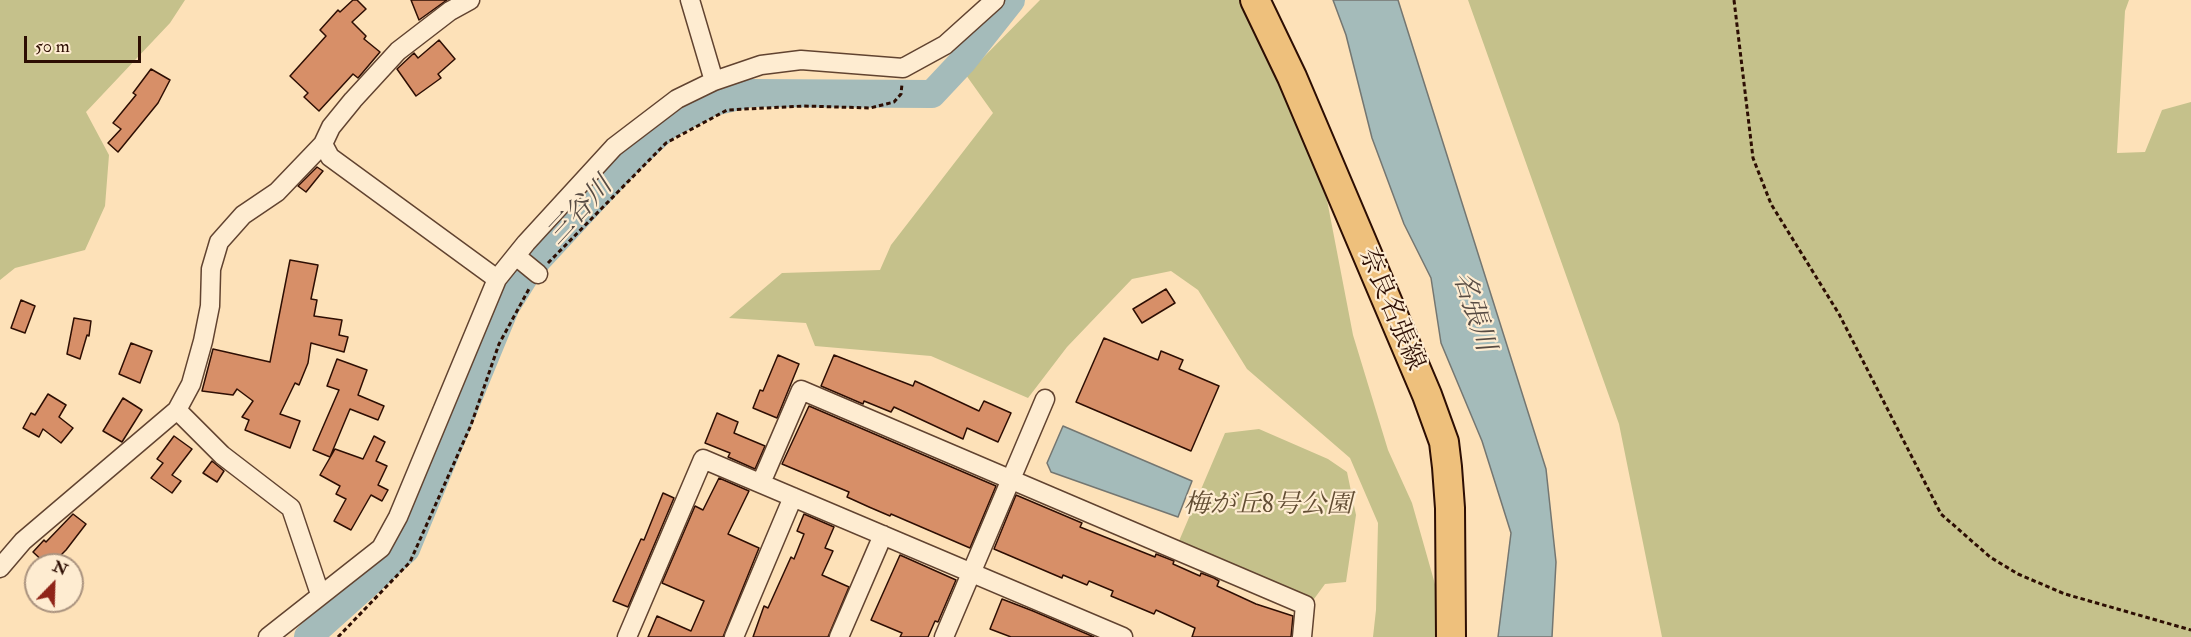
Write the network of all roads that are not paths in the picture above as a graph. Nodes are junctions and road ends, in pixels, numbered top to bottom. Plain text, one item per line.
1 (470, 0) edge
2 (690, 0) edge
3 (995, 0) edge
4 (1255, 0) edge
5 (714, 81) junction
6 (323, 144) junction
7 (517, 256) junction
8 (536, 272) road end
9 (497, 279) junction
10 (1045, 399) dead end
11 (177, 410) junction
12 (1011, 479) junction
13 (761, 483) junction
14 (793, 497) junction
15 (882, 535) junction
16 (0, 567) edge
17 (971, 573) junction
18 (320, 594) junction
19 (268, 637) edge
20 (627, 637) edge
21 (734, 637) edge
22 (839, 637) edge
23 (944, 637) edge
24 (1123, 637) edge
25 (1302, 637) edge
26 (1451, 637) edge

1 - 6 street
2 - 5 street
3 - 5 street
4 - 26 main road, 奈良名張線
5 - 7 street
6 - 9 street
6 - 11 street
7 - 8 street
7 - 9 street
9 - 18 street
10 - 12 street
11 - 16 street
11 - 18 street
12 - 13 street
12 - 17 street
12 - 25 street
13 - 14 street
13 - 20 street
14 - 15 street
14 - 21 street
15 - 17 street
15 - 22 street
17 - 23 street
17 - 24 street
18 - 19 street

